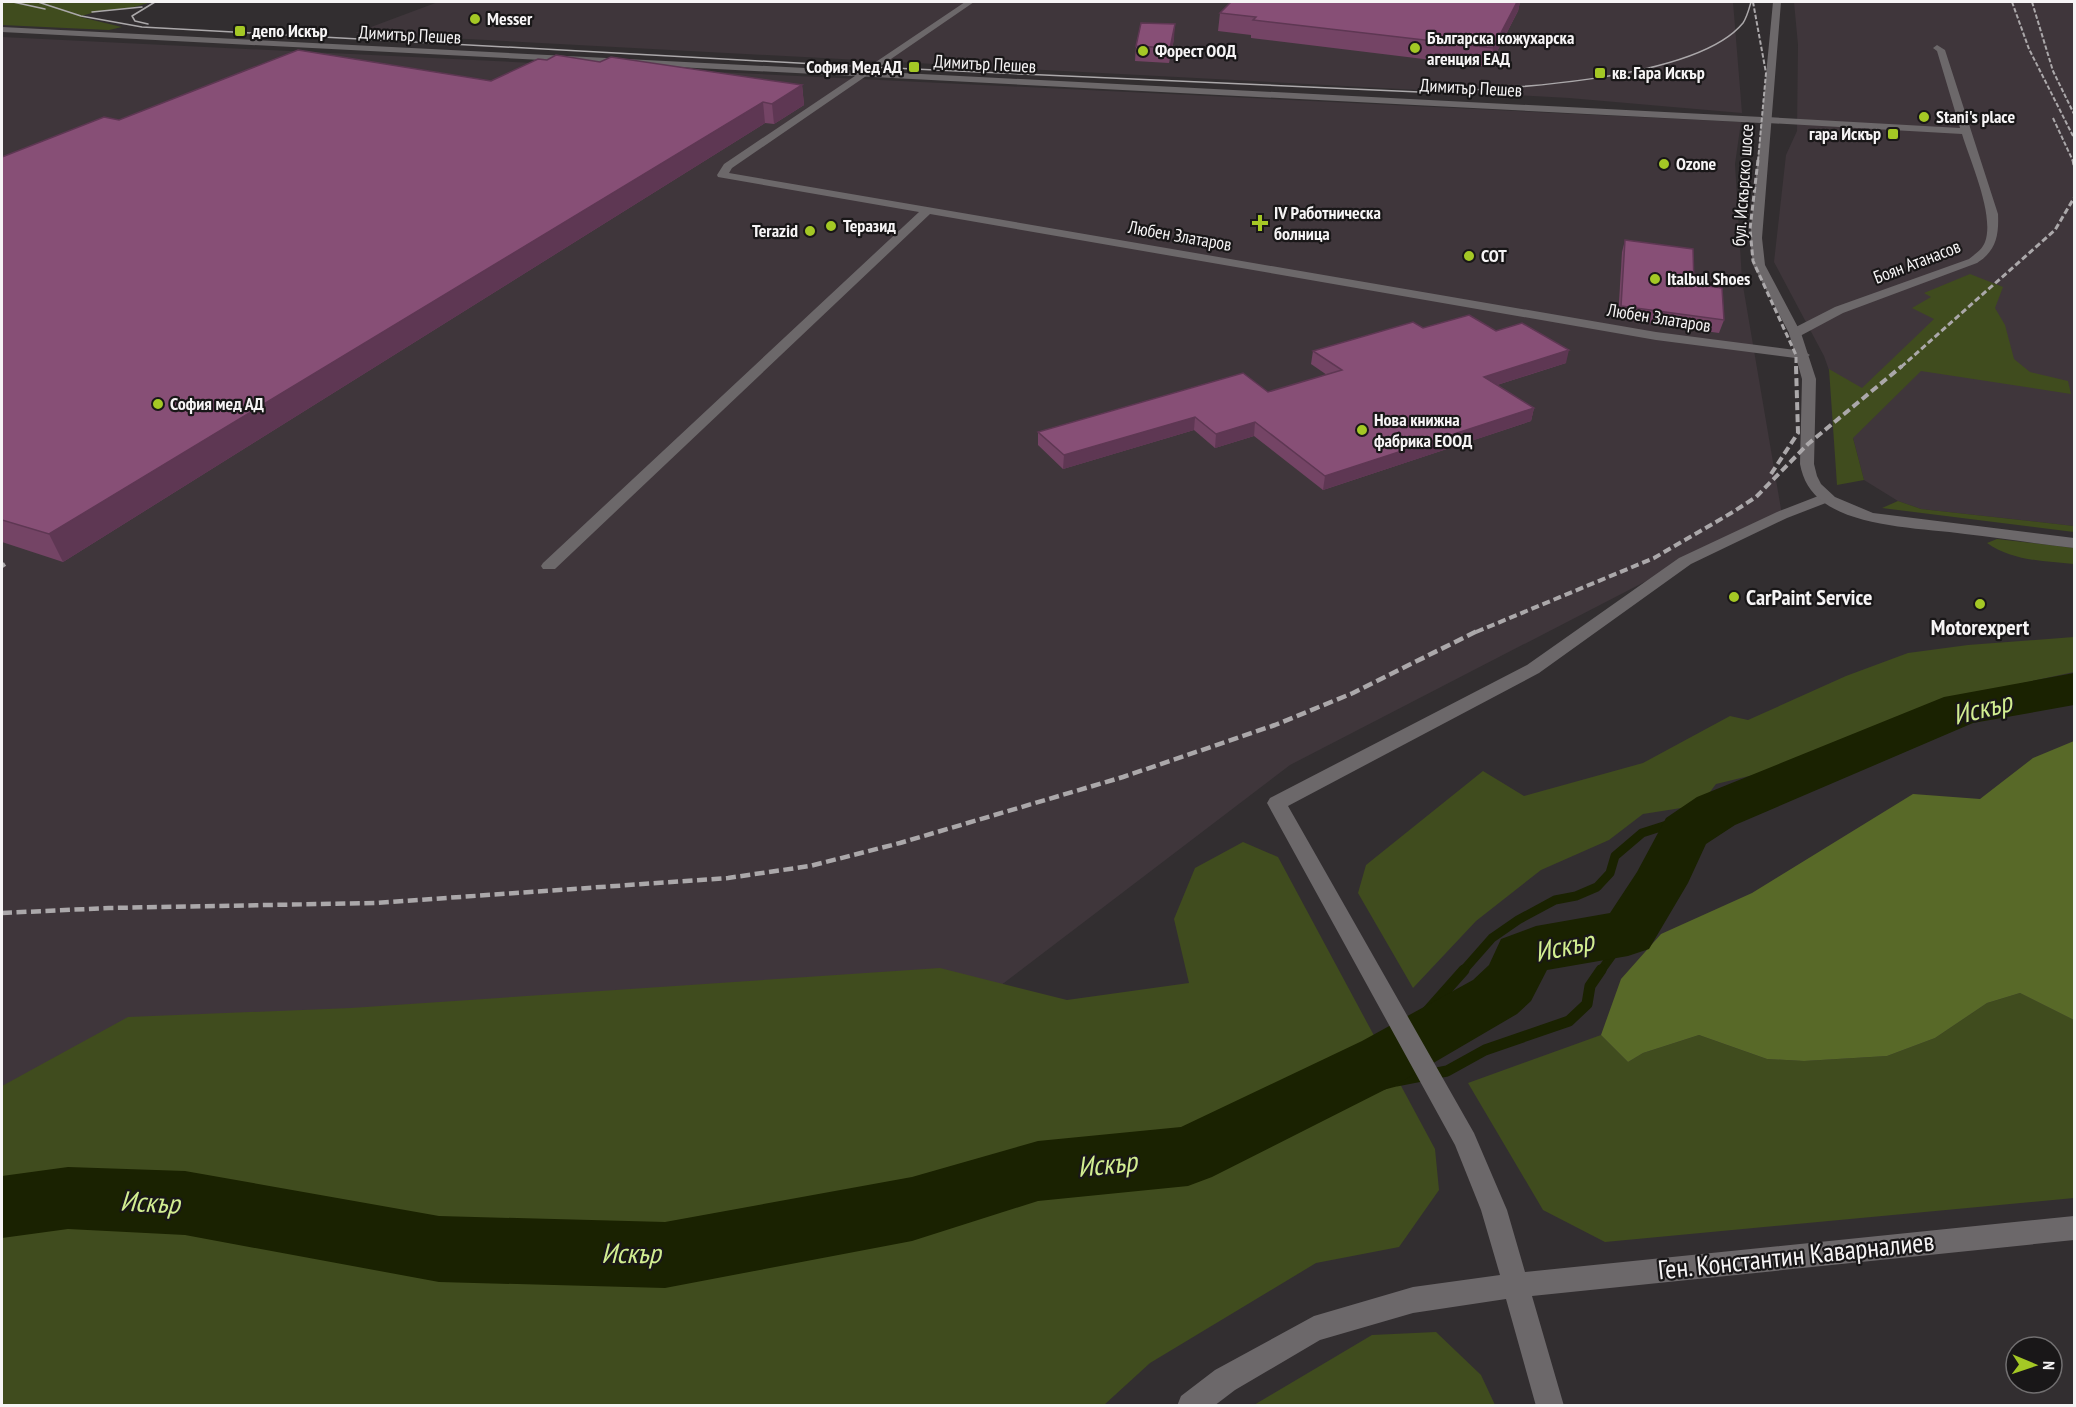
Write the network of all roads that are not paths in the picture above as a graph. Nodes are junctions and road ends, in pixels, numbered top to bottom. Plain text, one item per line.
1 (970, 2) edge
2 (1778, 2) edge
3 (2, 30) edge
4 (1937, 48) dead end
5 (860, 74) junction
6 (1767, 120) junction
7 (1968, 131) junction
8 (927, 211) junction
9 (1795, 333) junction
10 (1803, 355) junction
11 (1826, 498) junction
12 (2074, 543) edge
13 (549, 566) dead end
14 (2074, 1228) edge
15 (1517, 1285) junction
16 (1191, 1406) edge
17 (1550, 1406) edge

1 - 5 street
2 - 6 street, бул. Искърско шосе
3 - 5 street, Димитър Пешев
4 - 7 street, Боян Атанасов
5 - 6 street, Димитър Пешев
5 - 8 street, Любен Златаров
6 - 7 street, Димитър Пешев
6 - 9 street, бул. Искърско шосе
7 - 9 street, Боян Атанасов
8 - 10 street, Любен Златаров
8 - 13 street
9 - 10 street, бул. Искърско шосе
10 - 11 street, бул. Искърско шосе
11 - 12 street
11 - 15 street
14 - 15 street, Ген. Константин Каварналиев
15 - 16 street, Ген. Константин Каварналиев
15 - 17 street

